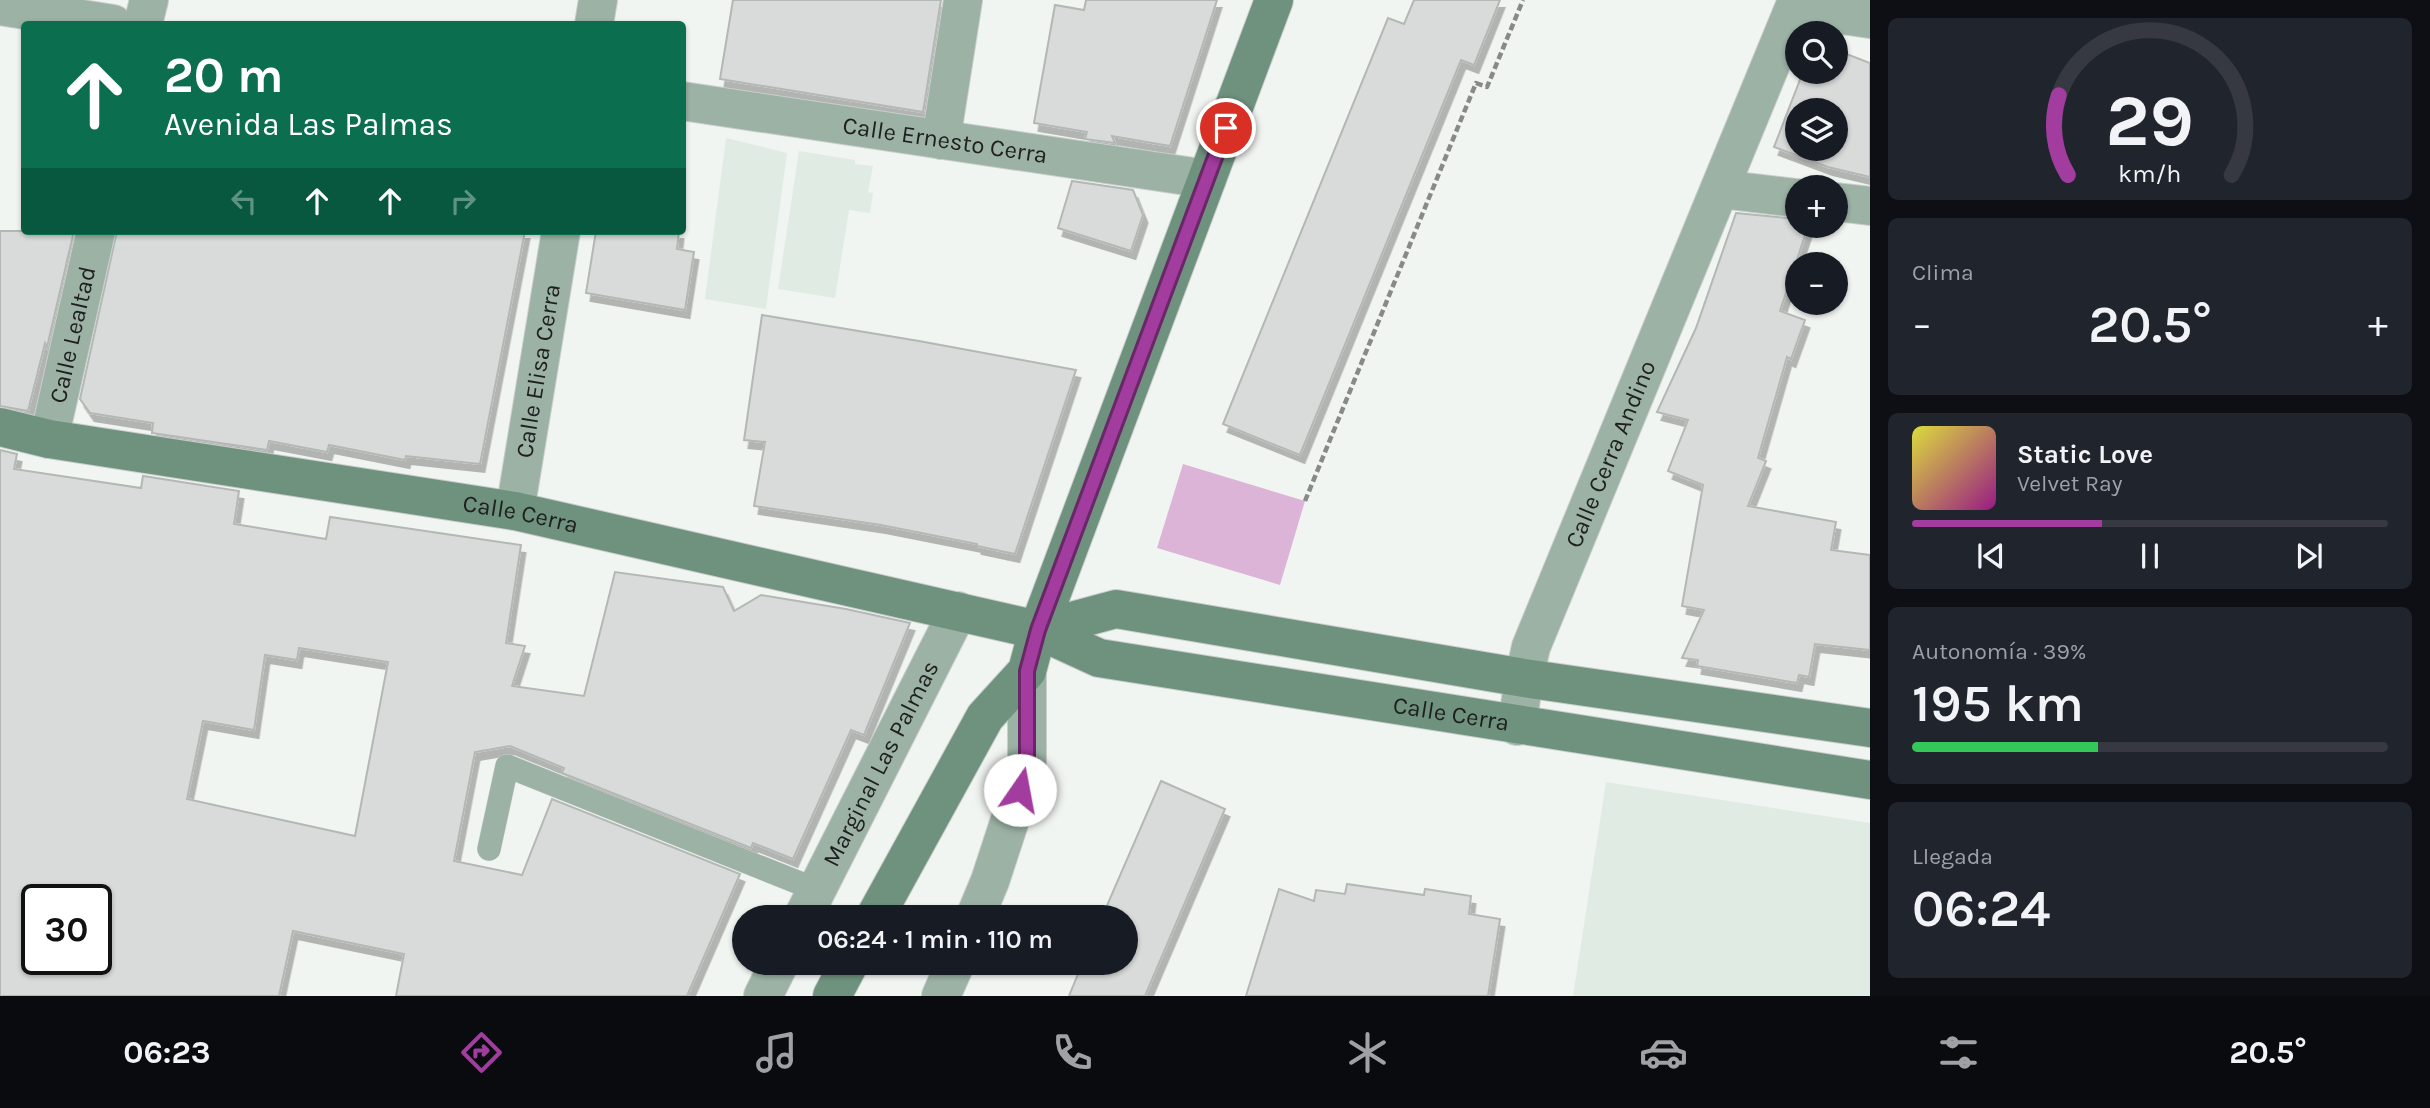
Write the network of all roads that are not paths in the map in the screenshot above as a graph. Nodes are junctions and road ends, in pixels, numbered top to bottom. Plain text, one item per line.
1 (149, 0) edge
2 (598, 0) edge
3 (964, 0) edge
4 (1274, 0) edge
5 (0, 6) edge
6 (1870, 19) edge
7 (94, 21) edge
8 (144, 21) edge
9 (594, 21) edge
10 (686, 102) edge
11 (941, 140) junction
12 (1207, 179) junction
13 (1720, 189) junction
14 (1785, 197) edge
15 (1848, 203) edge
16 (1870, 206) edge
17 (95, 235) edge
18 (560, 235) edge
19 (0, 427) edge
20 (49, 439) junction
21 (515, 510) junction
22 (958, 611) junction
23 (1038, 630) junction
24 (1027, 671) junction
25 (1524, 678) junction
26 (1517, 726) junction
27 (1870, 728) edge
28 (1870, 780) edge
29 (489, 849) dead end
30 (810, 903) edge
31 (882, 905) edge
32 (980, 905) edge
33 (774, 975) edge
34 (843, 975) edge
35 (951, 975) edge
36 (763, 996) edge
37 (832, 996) edge
38 (942, 996) edge

1 - 8 street
2 - 9 street
3 - 11 street
4 - 12 street
5 - 7 street
6 - 13 street, Calle Cerra Andino
10 - 11 street, Calle Ernesto Cerra
11 - 12 street, Calle Ernesto Cerra
12 - 23 street
13 - 14 street
13 - 25 street, Calle Cerra Andino
15 - 16 street
17 - 20 street, Calle Lealtad
18 - 21 street, Calle Elisa Cerra
19 - 20 street, Calle Cerra
20 - 21 street, Calle Cerra
21 - 22 street, Calle Cerra
22 - 23 street, Calle Cerra
22 - 30 street, Marginal Las Palmas
23 - 24 street
23 - 25 street, Calle Cerra
23 - 26 street, Calle Cerra
24 - 31 street
24 - 32 street
25 - 26 street, Calle Cerra Andino
25 - 27 street, Calle Cerra
26 - 28 street, Calle Cerra
29 - 30 lane
33 - 36 street
34 - 37 street
35 - 38 street

